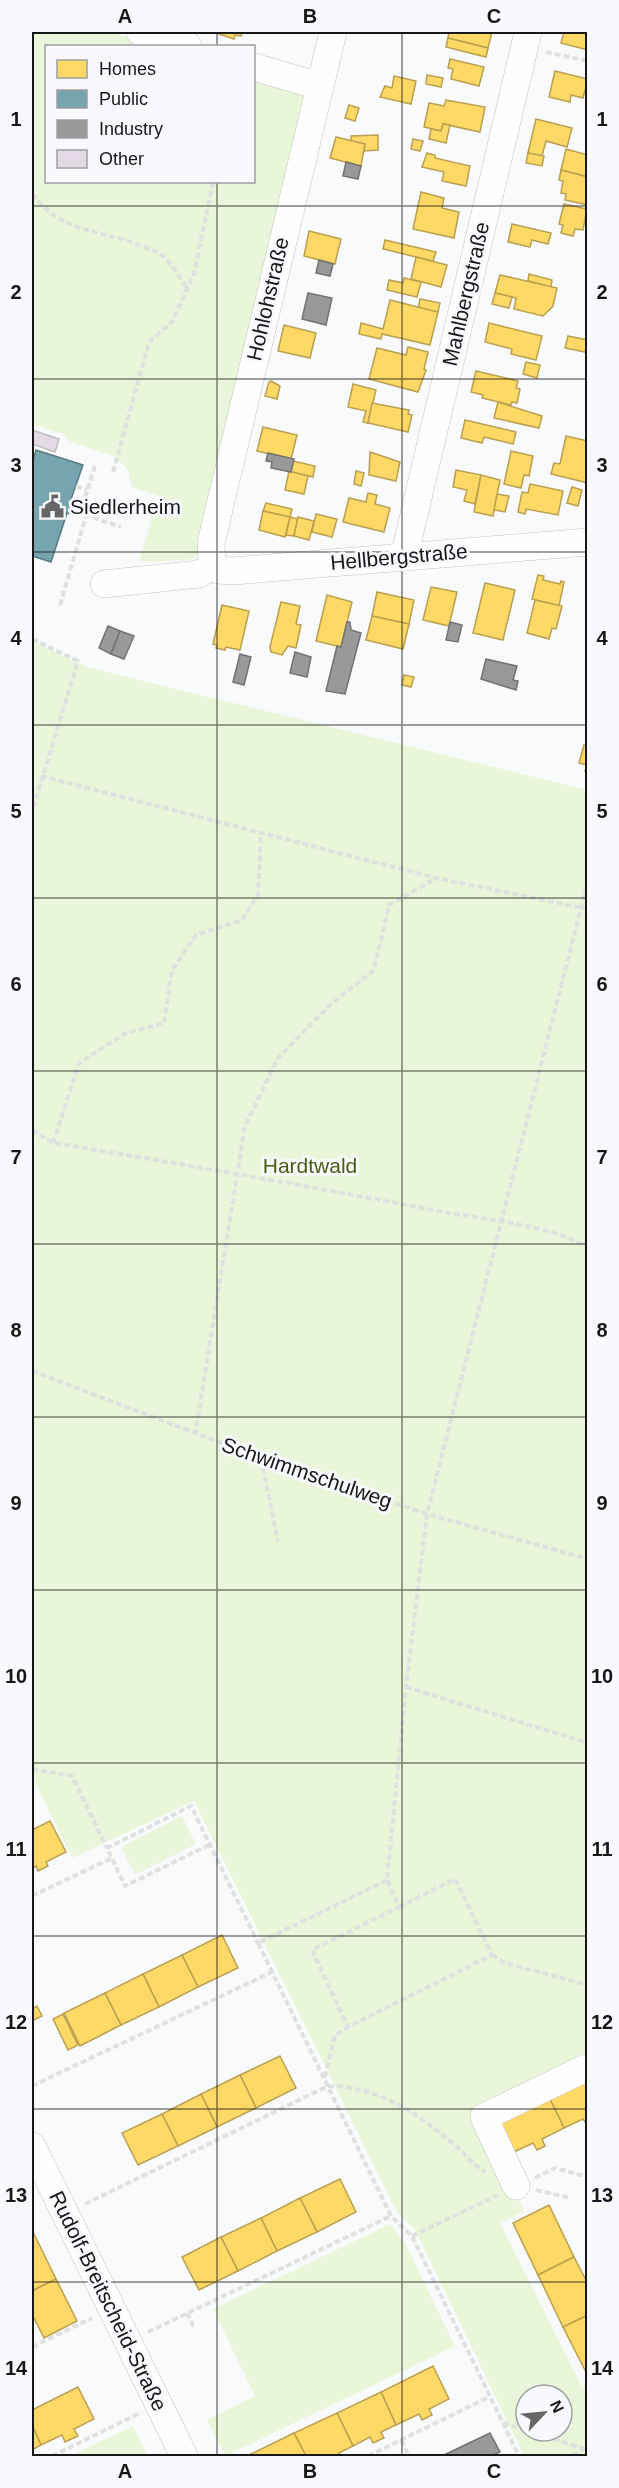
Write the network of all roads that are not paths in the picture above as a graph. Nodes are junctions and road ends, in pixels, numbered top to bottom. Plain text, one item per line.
1 (140, 32) edge
2 (333, 32) edge
3 (526, 39) edge
4 (185, 45) edge
5 (255, 67) edge
6 (319, 86) junction
7 (588, 542) edge
8 (404, 556) junction
9 (212, 566) junction
10 (104, 584) dead end
11 (588, 2067) edge
12 (32, 2146) edge
13 (522, 2187) road end
14 (184, 2457) edge

1 - 4 street
2 - 6 street, Hohlohstraße
3 - 8 street, Mahlbergstraße
5 - 6 street
6 - 9 street, Hohlohstraße
7 - 8 street, Hellbergstraße
8 - 9 street, Hellbergstraße
9 - 10 street
11 - 13 street
12 - 14 street, Rudolf-Breitscheid-Straße

